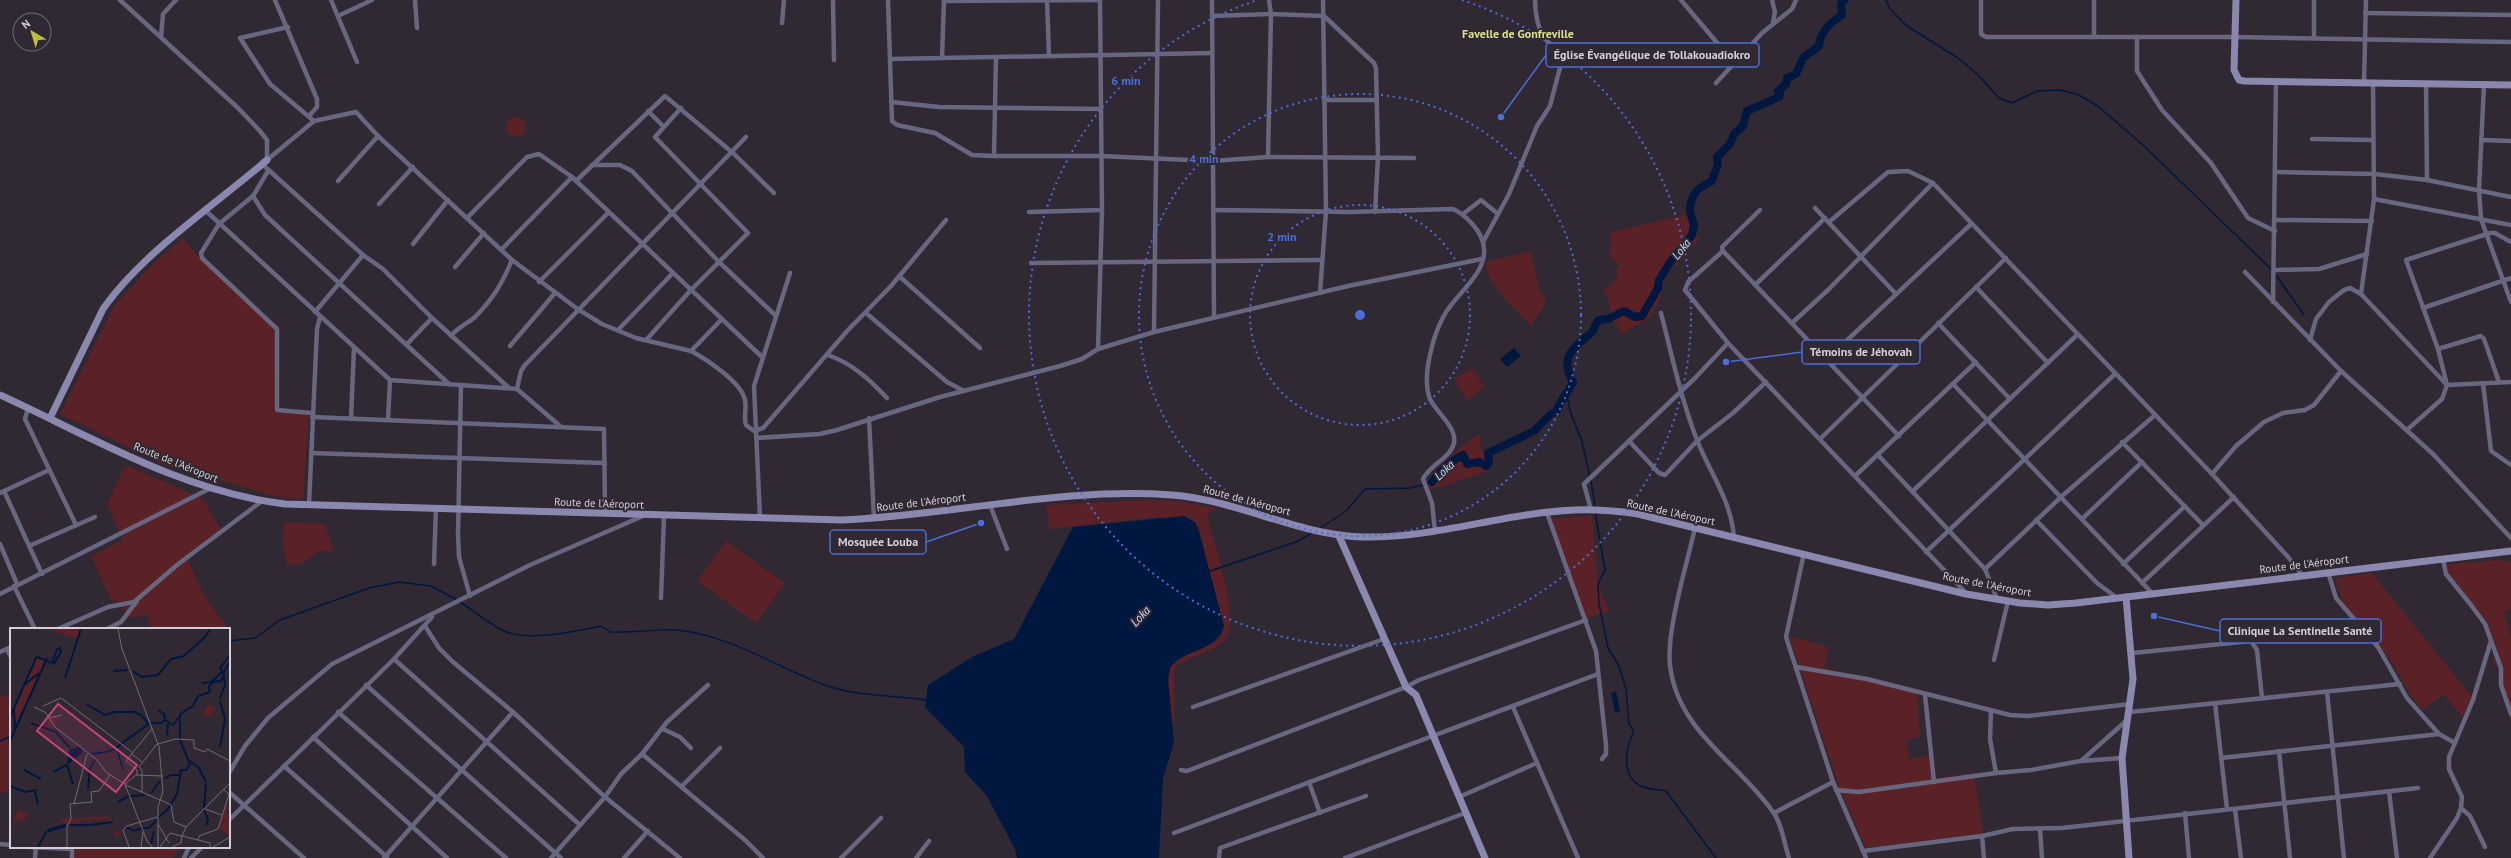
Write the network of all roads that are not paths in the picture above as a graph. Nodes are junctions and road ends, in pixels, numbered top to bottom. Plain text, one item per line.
1 (120, 0) edge
2 (176, 0) edge
3 (275, 0) edge
4 (330, 0) edge
5 (372, 0) edge
6 (415, 0) edge
7 (784, 0) edge
8 (832, 0) edge
9 (888, 0) edge
10 (944, 0) edge
11 (1047, 0) edge
12 (1100, 0) edge
13 (1158, 0) edge
14 (1212, 0) edge
15 (1269, 0) edge
16 (1323, 0) edge
17 (1535, 0) edge
18 (1681, 0) edge
19 (1772, 0) edge
20 (1796, 0) edge
21 (1981, 0) edge
22 (2094, 0) edge
23 (2236, 0) edge
24 (2314, 0) edge
25 (2366, 0) edge
26 (2365, 12) junction
27 (1271, 14) junction
28 (2511, 15) edge
29 (338, 16) junction
30 (1212, 16) junction
31 (1324, 16) junction
32 (782, 23) dead end
33 (1773, 24) junction
34 (288, 27) junction
35 (417, 28) dead end
36 (2094, 36) junction
37 (161, 37) junction
38 (2235, 37) junction
39 (2138, 38) junction
40 (2314, 38) junction
41 (2365, 39) junction
42 (2511, 42) edge
43 (1156, 53) junction
44 (1212, 53) junction
45 (1101, 54) junction
46 (1049, 55) junction
47 (996, 56) junction
48 (942, 58) junction
49 (890, 59) junction
50 (834, 60) dead end
51 (357, 62) dead end
52 (1736, 62) junction
53 (2276, 82) junction
54 (1716, 83) dead end
55 (2364, 83) junction
56 (2373, 83) junction
57 (2426, 83) junction
58 (2484, 84) junction
59 (2511, 85) edge
60 (1324, 100) junction
61 (1376, 100) junction
62 (891, 102) junction
63 (994, 106) junction
64 (681, 108) junction
65 (1101, 108) junction
66 (648, 111) junction
67 (309, 116) junction
68 (314, 121) junction
69 (663, 126) junction
70 (378, 136) junction
71 (746, 137) dead end
72 (2312, 139) dead end
73 (2373, 140) junction
74 (2481, 140) junction
75 (2511, 141) edge
76 (733, 153) junction
77 (994, 156) junction
78 (1100, 156) junction
79 (1268, 157) junction
80 (1324, 158) junction
81 (1378, 158) junction
82 (1414, 158) dead end
83 (1155, 159) junction
84 (1212, 161) junction
85 (264, 162) junction
86 (592, 165) junction
87 (413, 167) junction
88 (268, 171) junction
89 (2275, 172) junction
90 (2375, 174) junction
91 (572, 177) junction
92 (2426, 180) junction
93 (338, 181) dead end
94 (576, 181) junction
95 (1933, 183) junction
96 (700, 184) junction
97 (2479, 190) junction
98 (774, 193) dead end
99 (253, 196) junction
100 (2511, 197) edge
101 (2374, 199) junction
102 (448, 200) junction
103 (380, 204) dead end
104 (1815, 208) dead end
105 (1102, 210) junction
106 (1213, 210) junction
107 (1760, 210) dead end
108 (206, 211) junction
109 (1326, 211) junction
110 (608, 212) junction
111 (1029, 212) dead end
112 (1375, 212) junction
113 (671, 213) junction
114 (1463, 214) junction
115 (1498, 214) junction
116 (467, 218) junction
117 (1825, 218) junction
118 (2481, 219) junction
119 (946, 220) dead end
120 (2275, 220) junction
121 (2372, 221) junction
122 (1829, 222) junction
123 (219, 224) junction
124 (1971, 224) junction
125 (2511, 225) edge
126 (2274, 231) junction
127 (484, 233) junction
128 (2486, 236) junction
129 (1483, 242) junction
130 (2511, 242) edge
131 (413, 244) dead end
132 (642, 244) junction
133 (502, 249) junction
134 (1723, 251) junction
135 (2367, 254) junction
136 (363, 255) junction
137 (1860, 255) junction
138 (2006, 258) junction
139 (512, 260) junction
140 (1322, 260) junction
141 (1482, 260) junction
142 (1101, 261) junction
143 (1155, 261) junction
144 (1212, 261) junction
145 (719, 262) junction
146 (1031, 263) dead end
147 (455, 267) dead end
148 (2275, 270) junction
149 (2245, 272) dead end
150 (790, 273) dead end
151 (672, 274) junction
152 (899, 276) junction
153 (2511, 278) edge
154 (2503, 280) junction
155 (539, 282) junction
156 (339, 283) junction
157 (1755, 285) junction
158 (1976, 287) junction
159 (690, 291) junction
160 (555, 293) junction
161 (1320, 293) junction
162 (1896, 294) junction
163 (2361, 294) junction
164 (2273, 302) junction
165 (2511, 302) edge
166 (2423, 308) junction
167 (579, 310) junction
168 (315, 312) junction
169 (866, 313) junction
170 (1661, 313) dead end
171 (320, 316) junction
172 (775, 316) junction
173 (432, 318) junction
174 (1214, 318) junction
175 (721, 320) junction
176 (1792, 323) junction
177 (1938, 323) junction
178 (618, 330) junction
179 (1154, 332) junction
180 (2077, 335) junction
181 (451, 336) junction
182 (647, 339) junction
183 (2310, 340) junction
184 (1728, 343) junction
185 (407, 344) junction
186 (510, 346) dead end
187 (354, 348) junction
188 (980, 348) dead end
189 (1098, 349) junction
190 (2438, 349) junction
191 (691, 351) junction
192 (828, 354) junction
193 (762, 357) junction
194 (1826, 360) junction
195 (1976, 362) junction
196 (2048, 363) junction
197 (2341, 371) junction
198 (2116, 374) junction
199 (390, 380) junction
200 (1766, 382) junction
201 (2499, 382) junction
202 (2511, 382) edge
203 (2483, 383) junction
204 (449, 384) junction
205 (1953, 384) junction
206 (460, 385) junction
207 (2447, 385) junction
208 (509, 388) junction
209 (517, 389) junction
210 (964, 391) junction
211 (1680, 392) junction
212 (0, 395) edge
213 (887, 398) dead end
214 (1863, 398) junction
215 (2010, 399) junction
216 (28, 408) junction
217 (312, 415) junction
218 (2155, 415) junction
219 (50, 418) junction
220 (869, 418) junction
221 (351, 419) junction
222 (388, 420) junction
223 (1988, 420) junction
224 (460, 423) junction
225 (560, 426) junction
226 (2408, 429) junction
227 (754, 431) junction
228 (1899, 436) junction
229 (756, 438) junction
230 (1820, 439) junction
231 (1630, 441) junction
232 (1698, 441) junction
233 (2122, 442) junction
234 (311, 453) junction
235 (1878, 455) junction
236 (458, 459) junction
237 (2024, 459) junction
238 (2142, 462) junction
239 (605, 463) junction
240 (2511, 465) edge
241 (49, 470) junction
242 (2212, 474) junction
243 (1855, 476) junction
244 (209, 489) junction
245 (1912, 491) junction
246 (2, 492) edge
247 (2061, 496) junction
248 (2234, 497) junction
249 (262, 501) junction
250 (309, 505) junction
251 (990, 505) junction
252 (2185, 506) junction
253 (436, 508) junction
254 (458, 510) junction
255 (1591, 510) junction
256 (1548, 513) junction
257 (605, 514) junction
258 (643, 516) junction
259 (664, 516) junction
260 (95, 517) dead end
261 (760, 518) junction
262 (874, 518) junction
263 (2082, 519) junction
264 (2036, 520) junction
265 (76, 525) junction
266 (2203, 525) junction
267 (1695, 528) junction
268 (1949, 530) junction
269 (1435, 531) junction
270 (1339, 536) junction
271 (1734, 537) junction
272 (2511, 538) edge
273 (0, 544) edge
274 (29, 546) junction
275 (1007, 549) dead end
276 (2511, 550) edge
277 (1926, 552) junction
278 (1804, 553) junction
279 (2493, 554) junction
280 (2511, 557) edge
281 (2443, 558) junction
282 (434, 564) dead end
283 (2124, 564) junction
284 (1985, 569) junction
285 (2328, 572) junction
286 (42, 574) junction
287 (2302, 576) junction
288 (2142, 583) junction
289 (16, 585) junction
290 (0, 594) edge
291 (1966, 594) junction
292 (2153, 595) junction
293 (470, 596) junction
294 (2126, 597) junction
295 (661, 598) dead end
296 (2117, 598) junction
297 (1997, 599) junction
298 (137, 600) junction
299 (2008, 601) junction
300 (441, 610) junction
301 (1586, 620) junction
302 (425, 626) junction
303 (36, 628) edge
304 (60, 628) edge
305 (109, 628) edge
306 (1384, 639) junction
307 (2491, 641) junction
308 (9, 648) edge
309 (0, 652) edge
310 (2133, 653) junction
311 (394, 659) junction
312 (1994, 660) dead end
313 (1796, 667) junction
314 (1598, 674) junction
315 (2400, 684) junction
316 (366, 685) junction
317 (708, 685) dead end
318 (1406, 687) junction
319 (2327, 692) junction
320 (1925, 695) junction
321 (2262, 698) junction
322 (2216, 703) junction
323 (1193, 707) dead end
324 (1513, 707) junction
325 (2130, 708) junction
326 (1991, 710) junction
327 (338, 712) junction
328 (513, 712) junction
329 (2511, 714) edge
330 (2126, 721) junction
331 (663, 729) junction
332 (2439, 734) junction
333 (1432, 736) junction
334 (313, 737) junction
335 (487, 743) junction
336 (2455, 743) junction
337 (2332, 745) junction
338 (691, 748) dead end
339 (720, 748) dead end
340 (2278, 751) junction
341 (642, 754) junction
342 (2122, 758) junction
343 (2221, 758) junction
344 (1602, 759) dead end
345 (2081, 761) junction
346 (1537, 763) junction
347 (284, 766) junction
348 (1181, 770) dead end
349 (230, 771) edge
350 (463, 771) junction
351 (1996, 773) junction
352 (1309, 782) junction
353 (1833, 782) junction
354 (1934, 782) junction
355 (682, 786) junction
356 (2418, 788) dead end
357 (1836, 790) junction
358 (2389, 791) junction
359 (230, 793) edge
360 (1366, 796) dead end
361 (2338, 796) junction
362 (605, 797) junction
363 (1459, 797) junction
364 (436, 799) junction
365 (2284, 802) junction
366 (243, 806) junction
367 (2461, 808) junction
368 (2226, 809) junction
369 (2235, 809) junction
370 (1320, 813) junction
371 (1465, 813) junction
372 (1774, 813) junction
373 (2185, 814) junction
374 (881, 818) dead end
375 (230, 819) edge
376 (2125, 821) junction
377 (580, 825) junction
378 (412, 828) junction
379 (2040, 829) junction
380 (648, 831) junction
381 (1174, 833) dead end
382 (1982, 836) junction
383 (929, 841) dead end
384 (0, 844) edge
385 (10, 846) edge
386 (2485, 847) dead end
387 (36, 848) edge
388 (72, 848) edge
389 (189, 848) edge
390 (201, 848) edge
391 (1863, 851) junction
392 (556, 853) junction
393 (386, 857) edge
394 (35, 858) edge
395 (72, 858) edge
396 (184, 858) edge
397 (192, 858) edge
398 (304, 858) edge
399 (448, 858) edge
400 (506, 858) edge
401 (551, 858) edge
402 (561, 858) edge
403 (624, 858) edge
404 (680, 858) edge
405 (763, 858) edge
406 (841, 858) edge
407 (916, 858) edge
408 (1219, 858) edge
409 (1345, 858) edge
410 (1485, 858) edge
411 (1578, 858) edge
412 (1788, 858) edge
413 (1866, 858) edge
414 (1984, 858) edge
415 (2042, 858) edge
416 (2129, 858) edge
417 (2189, 858) edge
418 (2241, 858) edge
419 (2290, 858) edge
420 (2344, 858) edge
421 (2397, 858) edge
422 (2430, 858) edge

1 - 37 street
2 - 37 street
3 - 34 street
4 - 29 street
5 - 29 street
6 - 35 street
7 - 32 street
8 - 50 street
9 - 49 street
10 - 11 street
10 - 48 street
11 - 12 street
11 - 46 street
12 - 45 street
13 - 43 street
14 - 30 street
15 - 27 street
16 - 31 street
17 - 115 street
18 - 52 street
19 - 33 street
20 - 33 street
21 - 36 street
22 - 36 street
23 - 38 main road
24 - 40 street
25 - 26 street
26 - 28 street
26 - 41 street
27 - 30 street
27 - 31 street
27 - 79 street
29 - 51 street
30 - 44 street
31 - 60 street
31 - 61 street
33 - 52 street
34 - 67 street
34 - 67 street
36 - 39 street
37 - 85 street
38 - 39 street
38 - 40 street
38 - 53 main road
39 - 126 street
40 - 41 street
41 - 42 street
41 - 55 street
43 - 44 street
43 - 45 street
43 - 83 street
44 - 84 street
45 - 46 street
45 - 65 street
46 - 47 street
47 - 48 street
47 - 63 street
48 - 49 street
49 - 62 street
52 - 54 street
53 - 55 main road
53 - 89 street
55 - 56 main road
56 - 57 main road
56 - 73 street
57 - 58 main road
57 - 92 street
58 - 59 main road
58 - 74 street
60 - 61 street
60 - 80 street
61 - 81 street
62 - 63 street
62 - 77 street
63 - 65 street
63 - 77 street
64 - 66 street
64 - 69 street
64 - 76 street
65 - 78 street
66 - 69 street
66 - 86 street
67 - 68 street
68 - 70 street
68 - 85 street
69 - 96 street
70 - 87 street
70 - 93 street
71 - 76 street
72 - 73 street
73 - 90 street
74 - 75 street
74 - 97 street
76 - 96 street
76 - 98 street
77 - 78 street
78 - 83 street
78 - 105 street
79 - 80 street
79 - 84 street
80 - 81 street
80 - 109 street
81 - 82 street
81 - 112 street
83 - 84 street
83 - 143 street
84 - 106 street
85 - 88 street
85 - 108 main road
86 - 94 street
86 - 113 street
87 - 102 street
87 - 103 street
88 - 99 street
88 - 136 street
89 - 90 street
89 - 120 street
90 - 92 street
90 - 101 street
91 - 94 street
91 - 116 street
91 - 133 street
92 - 97 street
94 - 110 street
95 - 122 street
95 - 124 street
95 - 137 street
96 - 113 street
96 - 145 street
97 - 100 street
97 - 118 street
99 - 123 street
99 - 156 street
101 - 118 street
101 - 121 street
102 - 116 street
102 - 131 street
104 - 117 street
105 - 111 street
105 - 142 street
106 - 109 street
106 - 144 street
107 - 134 street
108 - 123 street
108 - 219 main road
109 - 112 street
109 - 140 street
110 - 132 street
110 - 155 street
112 - 114 street
113 - 132 street
113 - 145 street
114 - 115 street
114 - 129 street
115 - 129 street
116 - 127 street
117 - 122 street
117 - 157 street
118 - 125 street
118 - 128 street
119 - 152 street
120 - 121 street
120 - 126 street
121 - 135 street
122 - 137 street
123 - 168 street
123 - 217 street
124 - 138 street
124 - 162 street
126 - 148 street
127 - 133 street
127 - 147 street
128 - 130 street
128 - 154 street
128 - 166 street
129 - 141 street
132 - 151 street
132 - 167 street
133 - 139 street
134 - 157 street
134 - 184 street
135 - 148 street
135 - 163 street
136 - 156 street
136 - 173 street
137 - 162 street
137 - 176 street
138 - 158 street
138 - 180 street
139 - 155 street
139 - 181 street
140 - 144 street
140 - 161 street
141 - 161 street
141 - 269 street
142 - 143 street
142 - 146 street
142 - 189 street
143 - 144 street
143 - 179 street
144 - 174 street
145 - 159 street
145 - 172 street
148 - 164 street
149 - 164 street
150 - 172 street
151 - 159 street
151 - 178 street
152 - 169 street
152 - 188 street
153 - 154 street
154 - 165 street
154 - 166 street
155 - 160 street
156 - 168 street
156 - 185 street
157 - 176 street
158 - 177 street
158 - 196 street
159 - 175 street
159 - 182 street
160 - 167 street
160 - 186 street
161 - 174 street
162 - 194 street
163 - 183 street
163 - 207 street
164 - 183 street
166 - 190 street
167 - 178 street
167 - 209 street
168 - 171 street
169 - 192 street
169 - 210 street
170 - 211 street
171 - 187 street
171 - 217 street
172 - 193 street
173 - 181 street
173 - 185 street
174 - 179 street
175 - 191 street
175 - 193 street
176 - 194 street
177 - 195 street
177 - 214 street
178 - 182 street
179 - 189 street
180 - 196 street
180 - 198 street
181 - 208 street
182 - 191 street
183 - 197 street
184 - 200 street
184 - 211 street
185 - 204 street
187 - 199 street
187 - 221 street
189 - 210 street
190 - 201 street
190 - 207 street
191 - 227 street
192 - 213 street
192 - 227 street
193 - 227 street
194 - 214 street
195 - 205 street
195 - 215 street
196 - 215 street
197 - 226 street
197 - 242 street
198 - 218 street
198 - 237 street
199 - 204 street
199 - 222 street
200 - 230 street
200 - 232 street
201 - 202 street
201 - 203 street
203 - 207 street
203 - 240 street
204 - 206 street
205 - 223 street
205 - 228 street
206 - 208 street
206 - 224 street
207 - 226 street
208 - 209 street
209 - 225 street
210 - 220 street
211 - 231 street
211 - 232 street
212 - 216 main road, Route de l'Aéroport
214 - 228 street
214 - 230 street
215 - 223 street
216 - 219 main road, Route de l'Aéroport
216 - 241 street
217 - 221 street
217 - 234 street
218 - 233 street
218 - 242 street
219 - 244 main road, Route de l'Aéroport
220 - 229 street
220 - 262 street
221 - 222 street
222 - 224 street
223 - 237 street
223 - 245 street
224 - 225 street
224 - 236 street
225 - 239 street
226 - 272 street
227 - 229 street
228 - 235 street
229 - 261 street
230 - 243 street
231 - 232 street
231 - 255 street
232 - 271 street
233 - 238 street
233 - 247 street
234 - 236 street
234 - 250 street
235 - 243 street
235 - 245 street
236 - 239 street
236 - 254 street
237 - 247 street
237 - 268 street
238 - 252 street
238 - 263 street
239 - 257 street
241 - 246 street
241 - 265 street
242 - 248 street
243 - 277 street
244 - 249 main road, Route de l'Aéroport
244 - 286 street
245 - 268 street
246 - 274 street
247 - 263 street
247 - 264 street
248 - 266 street
248 - 287 street
249 - 250 main road, Route de l'Aéroport
249 - 298 street
250 - 253 main road, Route de l'Aéroport
251 - 262 main road, Route de l'Aéroport
251 - 270 main road, Route de l'Aéroport
251 - 275 street
252 - 266 street
252 - 283 street
253 - 254 main road, Route de l'Aéroport
253 - 282 street
254 - 257 main road, Route de l'Aéroport
254 - 293 street
255 - 256 main road, Route de l'Aéroport
255 - 267 main road, Route de l'Aéroport
256 - 269 main road, Route de l'Aéroport
256 - 301 street
257 - 258 main road, Route de l'Aéroport
258 - 259 main road, Route de l'Aéroport
258 - 293 street
259 - 261 main road, Route de l'Aéroport
259 - 295 street
260 - 265 street
261 - 262 main road, Route de l'Aéroport
263 - 283 street
264 - 284 street
264 - 296 street
265 - 274 street
266 - 288 street
267 - 271 main road, Route de l'Aéroport
267 - 372 street
268 - 277 street
268 - 284 street
269 - 270 main road, Route de l'Aéroport
270 - 306 main road
271 - 278 main road, Route de l'Aéroport
273 - 289 street
274 - 286 street
276 - 279 main road, Route de l'Aéroport
277 - 291 street
278 - 291 main road, Route de l'Aéroport
278 - 313 street
279 - 280 main road, Route de l'Aéroport
279 - 281 main road, Route de l'Aéroport
281 - 285 main road, Route de l'Aéroport
281 - 307 street
283 - 288 street
284 - 297 street
285 - 287 main road, Route de l'Aéroport
285 - 315 street
286 - 289 street
287 - 292 main road, Route de l'Aéroport
288 - 292 street
289 - 290 street
289 - 303 street
291 - 297 main road, Route de l'Aéroport
292 - 294 main road, Route de l'Aéroport
293 - 300 street
294 - 296 main road, Route de l'Aéroport
294 - 310 main road
296 - 299 main road, Route de l'Aéroport
297 - 299 main road, Route de l'Aéroport
298 - 304 street
298 - 305 street
299 - 312 street
300 - 302 street
300 - 349 street
301 - 314 street
301 - 318 street
302 - 311 street
302 - 328 street
306 - 318 main road
306 - 323 street
307 - 329 street
307 - 336 street
308 - 309 street
310 - 321 street
310 - 325 main road
311 - 316 street
311 - 335 street
313 - 320 street
313 - 353 street
314 - 324 street
314 - 344 street
315 - 319 street
315 - 332 street
316 - 327 street
316 - 350 street
317 - 331 street
318 - 333 main road
318 - 348 street
319 - 321 street
319 - 337 street
320 - 326 street
320 - 354 street
321 - 322 street
322 - 325 street
322 - 343 street
324 - 333 street
324 - 346 street
325 - 326 street
325 - 330 main road
326 - 351 street
327 - 334 street
327 - 364 street
328 - 335 street
328 - 362 street
330 - 342 main road
330 - 345 street
331 - 338 street
331 - 341 street
332 - 336 street
332 - 337 street
333 - 352 street
333 - 363 main road
334 - 347 street
334 - 378 street
335 - 350 street
335 - 377 street
336 - 367 street
337 - 340 street
337 - 361 street
339 - 355 street
340 - 343 street
340 - 365 street
341 - 355 street
341 - 362 street
342 - 345 street
342 - 376 main road
343 - 368 street
345 - 351 street
346 - 363 street
346 - 411 street
347 - 366 street
347 - 393 street
350 - 364 street
350 - 392 street
351 - 354 street
352 - 370 street
352 - 381 street
353 - 357 street
353 - 372 street
354 - 357 street
355 - 405 street
356 - 358 street
357 - 391 street
358 - 361 street
358 - 421 street
359 - 366 street
360 - 370 street
361 - 365 street
361 - 420 street
362 - 377 street
362 - 380 street
363 - 371 main road
364 - 378 street
364 - 400 street
365 - 369 street
365 - 419 street
366 - 375 street
366 - 398 street
367 - 386 street
367 - 422 street
368 - 369 street
368 - 373 street
369 - 418 street
370 - 408 street
371 - 409 street
371 - 410 main road
372 - 412 street
373 - 376 street
373 - 417 street
374 - 406 street
376 - 379 street
376 - 416 main road
377 - 392 street
378 - 393 street
378 - 399 street
379 - 382 street
379 - 415 street
380 - 403 street
380 - 404 street
382 - 391 street
382 - 414 street
383 - 407 street
384 - 385 street
387 - 394 street
388 - 395 street
389 - 396 street
390 - 397 street
391 - 413 street
392 - 401 street
392 - 402 street

